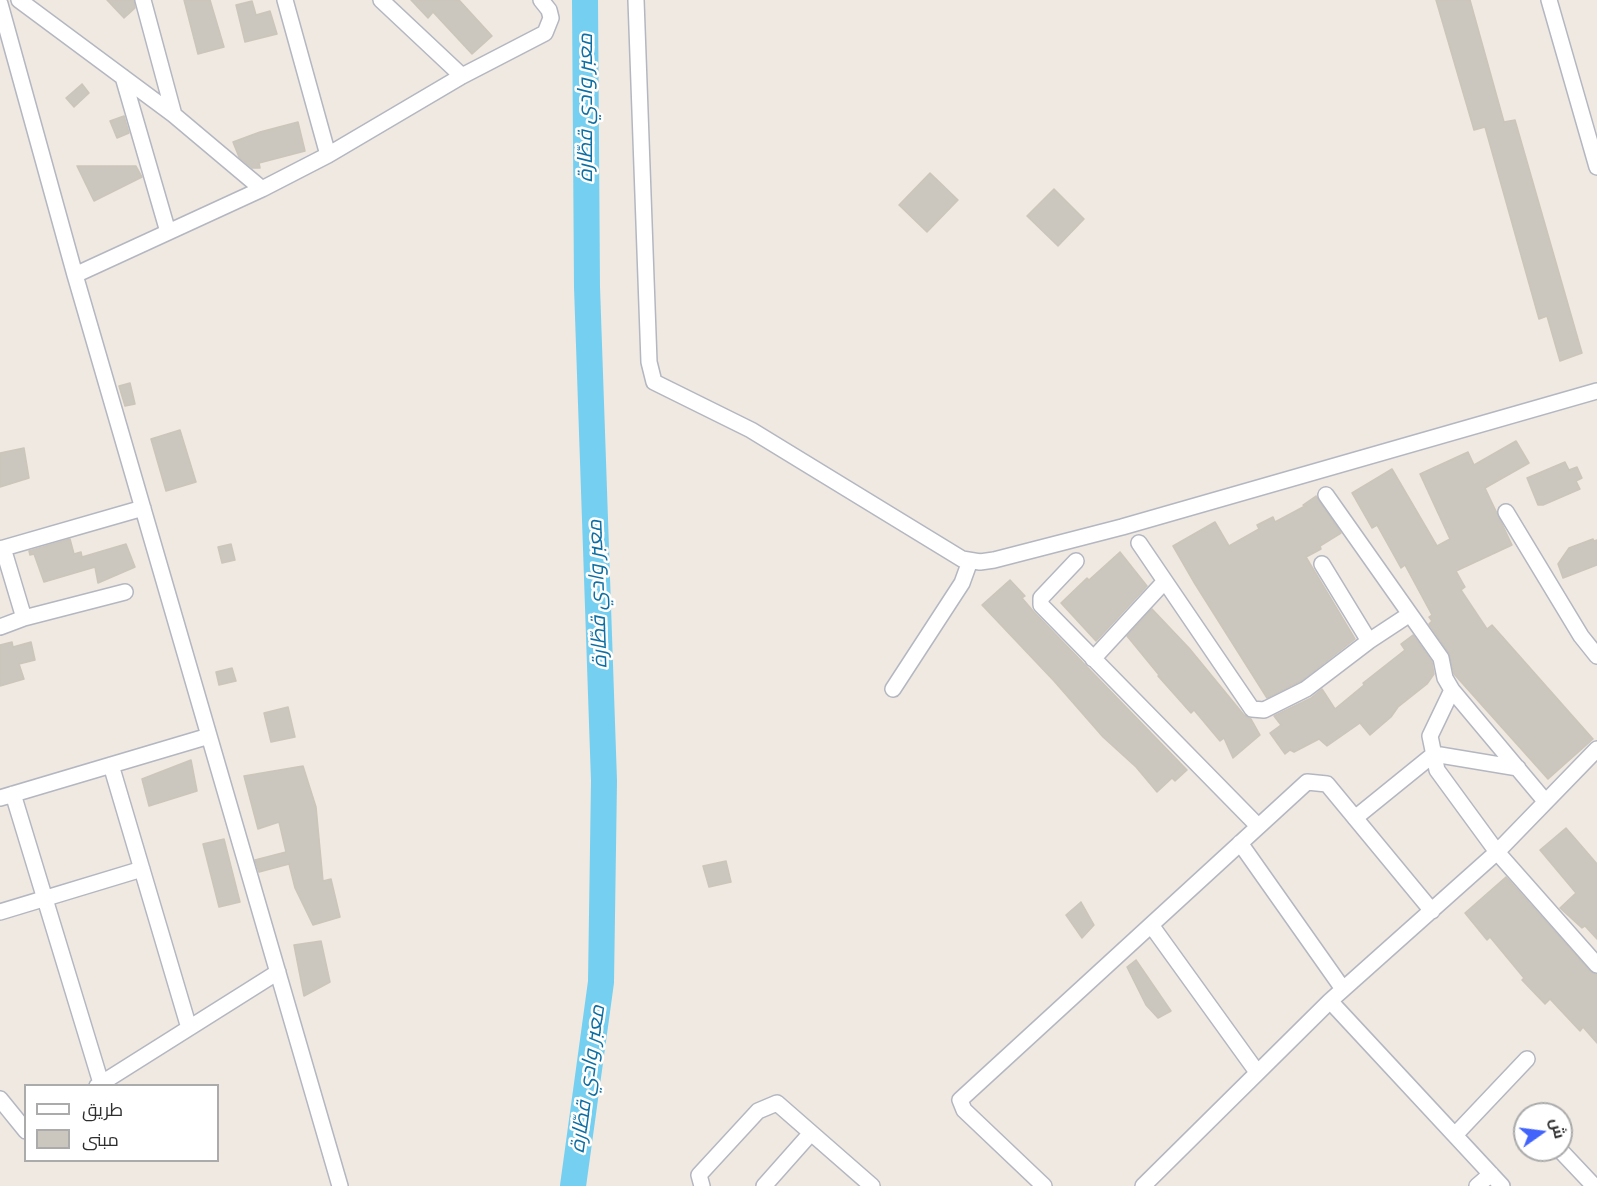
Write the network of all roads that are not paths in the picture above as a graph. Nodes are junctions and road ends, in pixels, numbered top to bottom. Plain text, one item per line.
1 (19, 0) edge
2 (143, 0) edge
3 (285, 0) edge
4 (381, 0) edge
5 (541, 0) edge
6 (636, 0) edge
7 (1549, 0) edge
8 (0, 4) edge
9 (2, 21) edge
10 (462, 76) junction
11 (123, 77) junction
12 (174, 115) junction
13 (328, 155) junction
14 (1597, 167) edge
15 (262, 189) junction
16 (168, 232) junction
17 (75, 275) junction
18 (1597, 391) edge
19 (1326, 495) dead end
20 (143, 508) junction
21 (1506, 512) dead end
22 (1139, 543) dead end
23 (2, 549) edge
24 (970, 561) junction
25 (1076, 561) dead end
26 (1322, 564) dead end
27 (1165, 581) junction
28 (125, 592) dead end
29 (1410, 614) junction
30 (24, 618) junction
31 (0, 627) edge
32 (1369, 641) junction
33 (1597, 656) edge
34 (1094, 659) junction
35 (894, 689) dead end
36 (1452, 690) junction
37 (209, 736) junction
38 (1597, 749) edge
39 (1434, 754) junction
40 (111, 765) junction
41 (1518, 768) junction
42 (7, 796) edge
43 (1545, 801) junction
44 (1355, 818) junction
45 (1258, 826) junction
46 (1240, 843) junction
47 (1497, 852) junction
48 (142, 869) junction
49 (45, 899) junction
50 (1432, 911) junction
51 (0, 912) edge
52 (1151, 925) junction
53 (1597, 965) edge
54 (278, 972) junction
55 (1343, 989) junction
56 (1330, 1001) junction
57 (189, 1028) junction
58 (1527, 1059) dead end
59 (1257, 1072) junction
60 (99, 1084) edge
61 (0, 1099) edge
62 (24, 1129) edge
63 (811, 1133) junction
64 (1455, 1135) junction
65 (1571, 1162) edge
66 (1491, 1174) junction
67 (340, 1186) edge
68 (702, 1186) edge
69 (764, 1186) edge
70 (872, 1186) edge
71 (1044, 1186) edge
72 (1143, 1186) edge
73 (1477, 1186) edge
74 (1502, 1186) edge
75 (1594, 1186) edge

1 - 11 street
2 - 12 street
3 - 13 street
4 - 10 street
5 - 10 street
6 - 24 street
7 - 14 street
8 - 9 street
9 - 17 street
10 - 13 street
11 - 12 street
11 - 16 street
12 - 15 street
13 - 15 street
15 - 16 street
16 - 17 street
17 - 20 street
18 - 24 street
19 - 29 street
20 - 23 street
20 - 37 street
21 - 33 street
22 - 27 street
23 - 30 street
24 - 35 street
25 - 34 street
26 - 32 street
27 - 32 street
27 - 34 street
28 - 30 street
29 - 32 street
29 - 36 street
30 - 31 street
34 - 45 street
36 - 39 street
36 - 41 street
37 - 40 street
37 - 54 street
38 - 43 street
39 - 41 street
39 - 44 street
39 - 47 street
40 - 42 street
40 - 48 street
41 - 43 street
42 - 49 street
43 - 47 street
44 - 45 street
44 - 50 street
45 - 46 street
46 - 52 street
46 - 55 street
47 - 50 street
47 - 53 street
48 - 49 street
48 - 57 street
49 - 51 street
49 - 60 street
50 - 55 street
52 - 59 street
52 - 71 street
54 - 57 street
54 - 67 street
55 - 56 street
56 - 59 street
56 - 64 street
57 - 60 street
58 - 64 street
59 - 72 street
61 - 62 street
63 - 68 street
63 - 69 street
63 - 70 street
64 - 66 street
65 - 75 street
66 - 73 street
66 - 74 street

